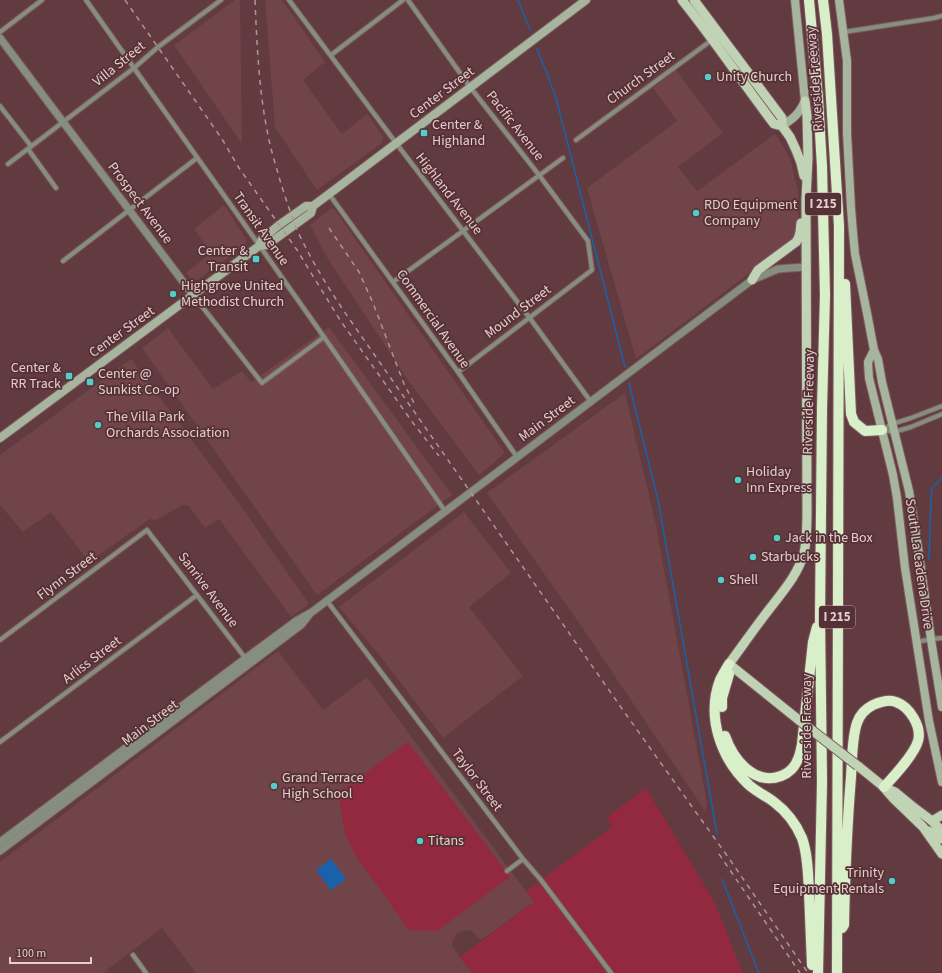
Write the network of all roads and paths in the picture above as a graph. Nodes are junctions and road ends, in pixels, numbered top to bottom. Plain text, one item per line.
1 (42, 0) edge
2 (86, 0) edge
3 (221, 0) edge
4 (289, 0) edge
5 (403, 0) edge
6 (408, 0) edge
7 (586, 0) edge
8 (682, 0) edge
9 (694, 0) edge
10 (795, 0) edge
11 (809, 0) edge
12 (823, 0) edge
13 (839, 0) edge
14 (942, 16) edge
15 (0, 32) edge
16 (844, 32) junction
17 (716, 37) junction
18 (0, 38) edge
19 (331, 55) junction
20 (134, 68) junction
21 (470, 87) junction
22 (805, 101) junction
23 (0, 106) edge
24 (63, 122) junction
25 (782, 126) junction
26 (576, 140) dead end
27 (396, 143) junction
28 (29, 147) junction
29 (197, 158) junction
30 (563, 158) dead end
31 (8, 164) dead end
32 (539, 175) junction
33 (806, 185) junction
34 (56, 188) dead end
35 (330, 194) junction
36 (806, 199) junction
37 (129, 210) junction
38 (839, 226) junction
39 (463, 230) junction
40 (259, 246) junction
41 (63, 261) dead end
42 (807, 267) junction
43 (592, 270) joint
44 (752, 280) junction
45 (393, 282) junction
46 (193, 295) junction
47 (530, 317) junction
48 (324, 337) junction
49 (874, 350) junction
50 (458, 372) junction
51 (591, 402) junction
52 (942, 406) edge
53 (942, 414) edge
54 (893, 428) junction
55 (882, 430) junction
56 (0, 438) edge
57 (517, 457) junction
58 (445, 511) junction
59 (147, 530) joint
60 (197, 595) junction
61 (327, 601) junction
62 (820, 617) junction
63 (942, 638) edge
64 (931, 639) junction
65 (0, 640) edge
66 (917, 642) junction
67 (248, 661) junction
68 (729, 664) junction
69 (942, 707) edge
70 (0, 742) edge
71 (942, 782) edge
72 (884, 788) junction
73 (942, 815) edge
74 (932, 821) junction
75 (923, 827) junction
76 (942, 831) edge
77 (942, 839) edge
78 (0, 842) edge
79 (0, 851) edge
80 (942, 854) edge
81 (523, 859) junction
82 (507, 871) dead end
83 (837, 941) junction
84 (133, 955) dead end
85 (146, 973) edge
86 (611, 973) edge
87 (813, 973) edge
88 (818, 973) edge
89 (837, 973) edge

1 - 15 street
2 - 20 street, Transit Avenue
3 - 20 street, Villa Street
4 - 19 street, Highland Avenue
5 - 19 street
6 - 21 street, Pacific Avenue
7 - 21 main road, Center Street
8 - 17 main road
9 - 17 main road
10 - 22 main road
11 - 62 highway, Riverside Freeway / I 215
12 - 38 highway, Riverside Freeway / I 215
13 - 16 main road, South La Cadena Drive
14 - 16 street
16 - 49 main road, South La Cadena Drive
17 - 25 main road
17 - 26 street, Church Street
18 - 24 street, Prospect Avenue
19 - 27 street, Highland Avenue
20 - 24 street, Villa Street
20 - 29 street, Transit Avenue
21 - 27 main road, Center Street
21 - 32 street, Pacific Avenue
22 - 25 main road
22 - 33 main road
23 - 28 street
24 - 28 street, Villa Street
24 - 37 street, Prospect Avenue
25 - 33 main road
27 - 35 main road, Center Street
27 - 39 street, Highland Avenue
28 - 31 street, Villa Street
28 - 34 street
29 - 37 street
29 - 40 street, Transit Avenue
30 - 32 street
32 - 39 street
32 - 43 street, Pacific Avenue
33 - 36 main road
35 - 40 main road, Center Street
35 - 45 street, Commercial Avenue
36 - 42 main road
36 - 44 main road
37 - 41 street
37 - 46 street, Prospect Avenue
38 - 55 highway
38 - 83 highway, Riverside Freeway / I 215
39 - 45 street
39 - 47 street, Highland Avenue
40 - 46 main road, Center Street
40 - 48 street, Transit Avenue
42 - 44 street, Main Street
42 - 68 main road
43 - 47 street, Mound Street
44 - 51 street, Main Street
45 - 50 street, Commercial Avenue
46 - 48 street, Prospect Avenue
46 - 56 main road, Center Street
47 - 50 street, Mound Street
47 - 51 street, Highland Avenue
48 - 58 street, Transit Avenue
49 - 54 main road, South La Cadena Drive
49 - 55 main road, South La Cadena Drive
50 - 57 street, Commercial Avenue
51 - 57 street, Main Street
52 - 54 street
53 - 54 street
54 - 55 street
54 - 55 street
54 - 64 main road, South La Cadena Drive
55 - 66 main road, South La Cadena Drive
57 - 58 street, Main Street
58 - 61 street, Main Street
59 - 60 street, Sanrive Avenue
59 - 65 street, Flynn Street
60 - 67 street, Sanrive Avenue
60 - 70 street, Arliss Street
61 - 67 street, Main Street
61 - 81 street, Taylor Street
62 - 68 highway
62 - 88 highway, Riverside Freeway / I 215
63 - 64 street
64 - 66 street
64 - 69 main road, South La Cadena Drive
66 - 71 main road, South La Cadena Drive
67 - 78 street, Main Street
67 - 79 street, Main Street
68 - 72 main road, bridge
68 - 87 highway
72 - 74 main road
72 - 75 main road
72 - 83 highway
73 - 74 main road
74 - 76 main road
75 - 77 main road
75 - 80 main road
81 - 82 street
81 - 86 street, Taylor Street
83 - 89 highway, Riverside Freeway / I 215
84 - 85 street

